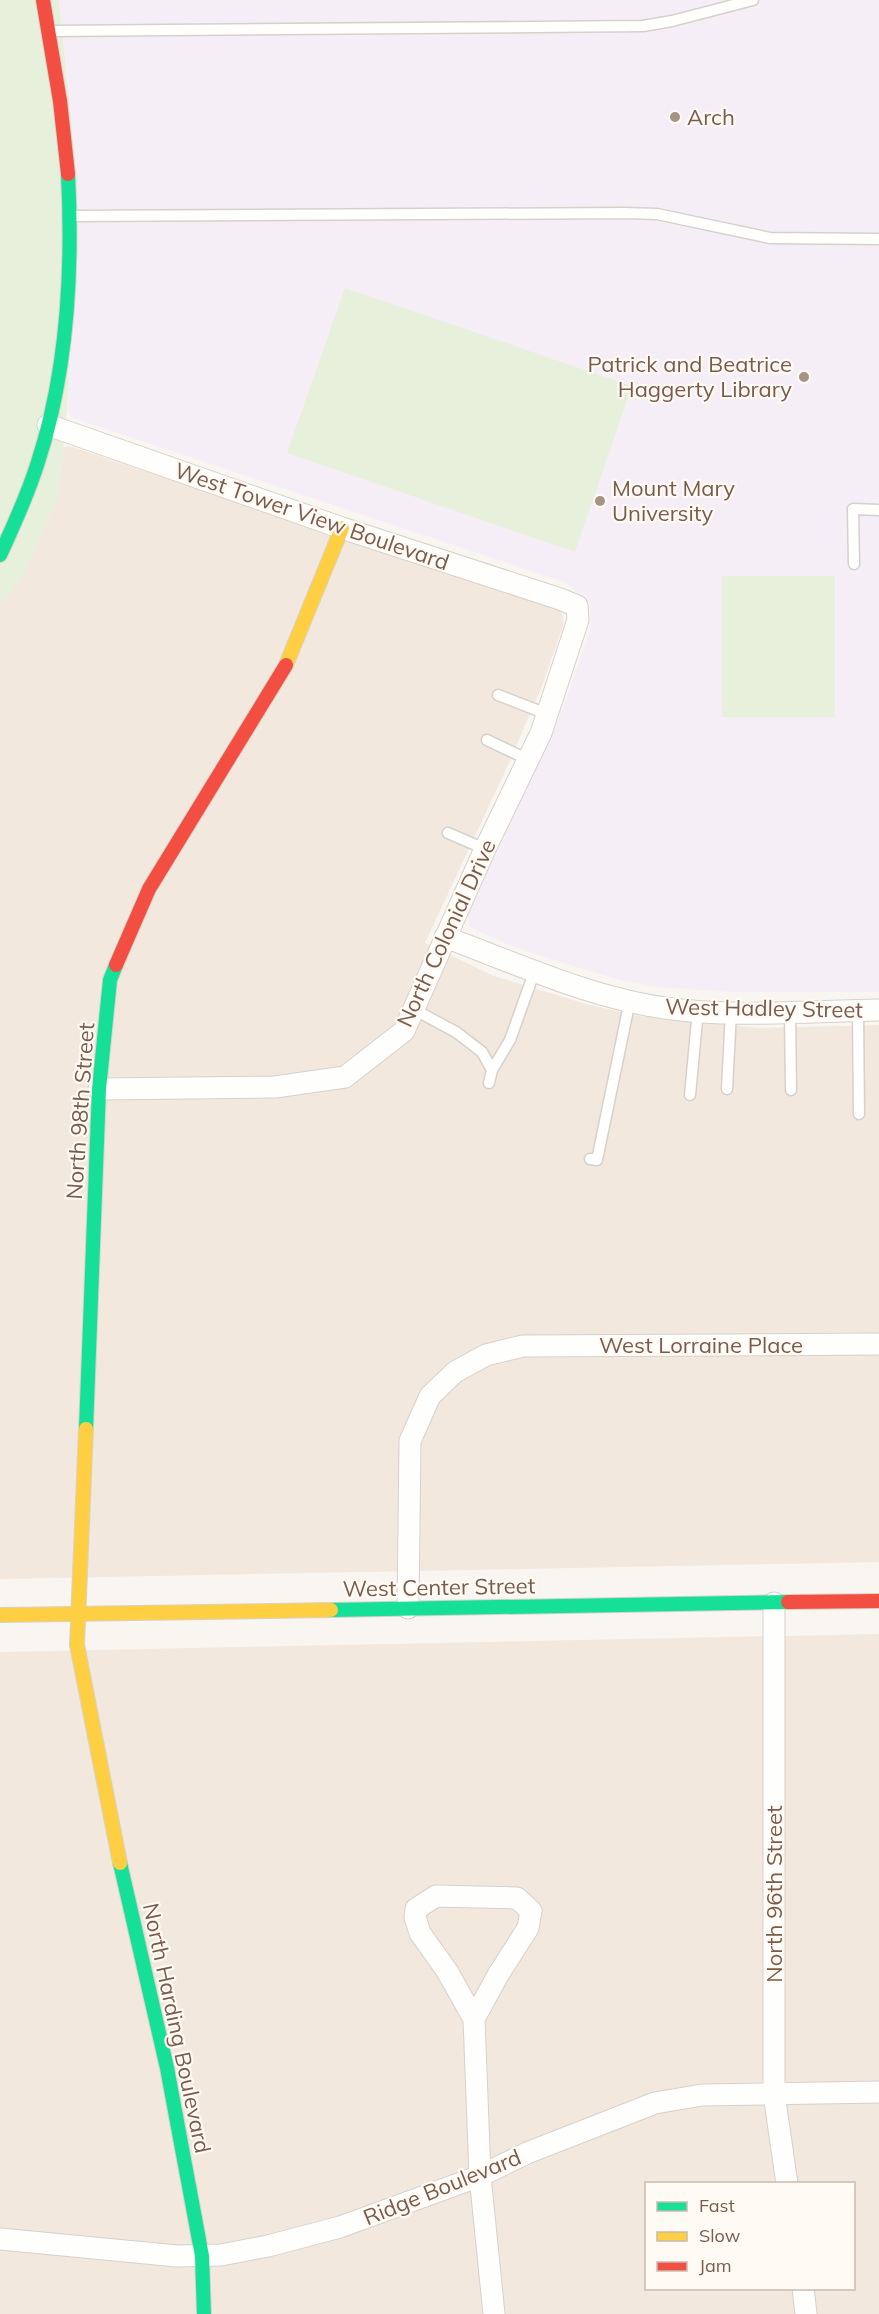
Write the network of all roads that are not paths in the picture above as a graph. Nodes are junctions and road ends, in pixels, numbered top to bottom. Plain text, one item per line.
1 (43, 0) edge
2 (753, 0) edge
3 (48, 32) junction
4 (70, 216) junction
5 (879, 239) edge
6 (48, 425) junction
7 (879, 510) edge
8 (342, 528) junction
9 (0, 555) edge
10 (854, 564) dead end
11 (577, 606) joint
12 (498, 695) dead end
13 (547, 714) junction
14 (486, 740) dead end
15 (529, 760) junction
16 (448, 833) dead end
17 (485, 849) junction
18 (445, 937) junction
19 (535, 970) junction
20 (630, 1000) junction
21 (413, 1009) junction
22 (698, 1010) junction
23 (879, 1010) edge
24 (790, 1011) junction
25 (858, 1011) junction
26 (731, 1012) junction
27 (492, 1070) junction
28 (489, 1083) dead end
29 (99, 1089) junction
30 (727, 1089) dead end
31 (791, 1090) dead end
32 (690, 1095) dead end
33 (859, 1114) dead end
34 (590, 1159) dead end
35 (879, 1344) edge
36 (879, 1601) edge
37 (774, 1603) junction
38 (408, 1608) junction
39 (0, 1615) edge
40 (78, 1615) junction
41 (97, 1753) joint
42 (474, 2019) junction
43 (879, 2092) edge
44 (774, 2094) junction
45 (480, 2175) junction
46 (788, 2182) edge
47 (0, 2239) edge
48 (202, 2256) junction
49 (803, 2290) edge
50 (204, 2314) edge
51 (494, 2314) edge
52 (806, 2314) edge

1 - 3 street
2 - 3 lane
3 - 4 street
4 - 5 lane
4 - 6 street
6 - 8 street, West Tower View Boulevard
6 - 9 street
7 - 10 lane
8 - 11 street, West Tower View Boulevard
8 - 29 street, North 98th Street
11 - 13 street, North Colonial Drive
12 - 13 lane
13 - 15 street, North Colonial Drive
14 - 15 lane
15 - 17 street, North Colonial Drive
16 - 17 lane
17 - 18 street, North Colonial Drive
18 - 19 street, West Hadley Street
18 - 21 street, North Colonial Drive
19 - 20 street, West Hadley Street
19 - 27 lane
20 - 22 street, West Hadley Street
20 - 34 lane
21 - 27 lane
21 - 29 street, North Colonial Drive
22 - 26 street, West Hadley Street
22 - 32 lane
23 - 25 street, West Hadley Street
24 - 25 street, West Hadley Street
24 - 26 street, West Hadley Street
24 - 31 lane
25 - 33 lane
26 - 30 lane
27 - 28 lane
29 - 40 street, North 98th Street
35 - 38 street, West Lorraine Place
36 - 37 street, West Center Street
37 - 38 street, West Center Street
37 - 44 street, North 96th Street
38 - 40 street, West Center Street
39 - 40 street, West Center Street
40 - 41 street, North 98th Street
41 - 48 street, North Harding Boulevard
42 - 42 street
42 - 45 street
43 - 44 street, Ridge Boulevard
44 - 45 street, Ridge Boulevard
44 - 46 street, North 96th Street
45 - 48 street, Ridge Boulevard
45 - 51 street
47 - 48 street, Ridge Boulevard
48 - 50 street, North Harding Boulevard
49 - 52 street

